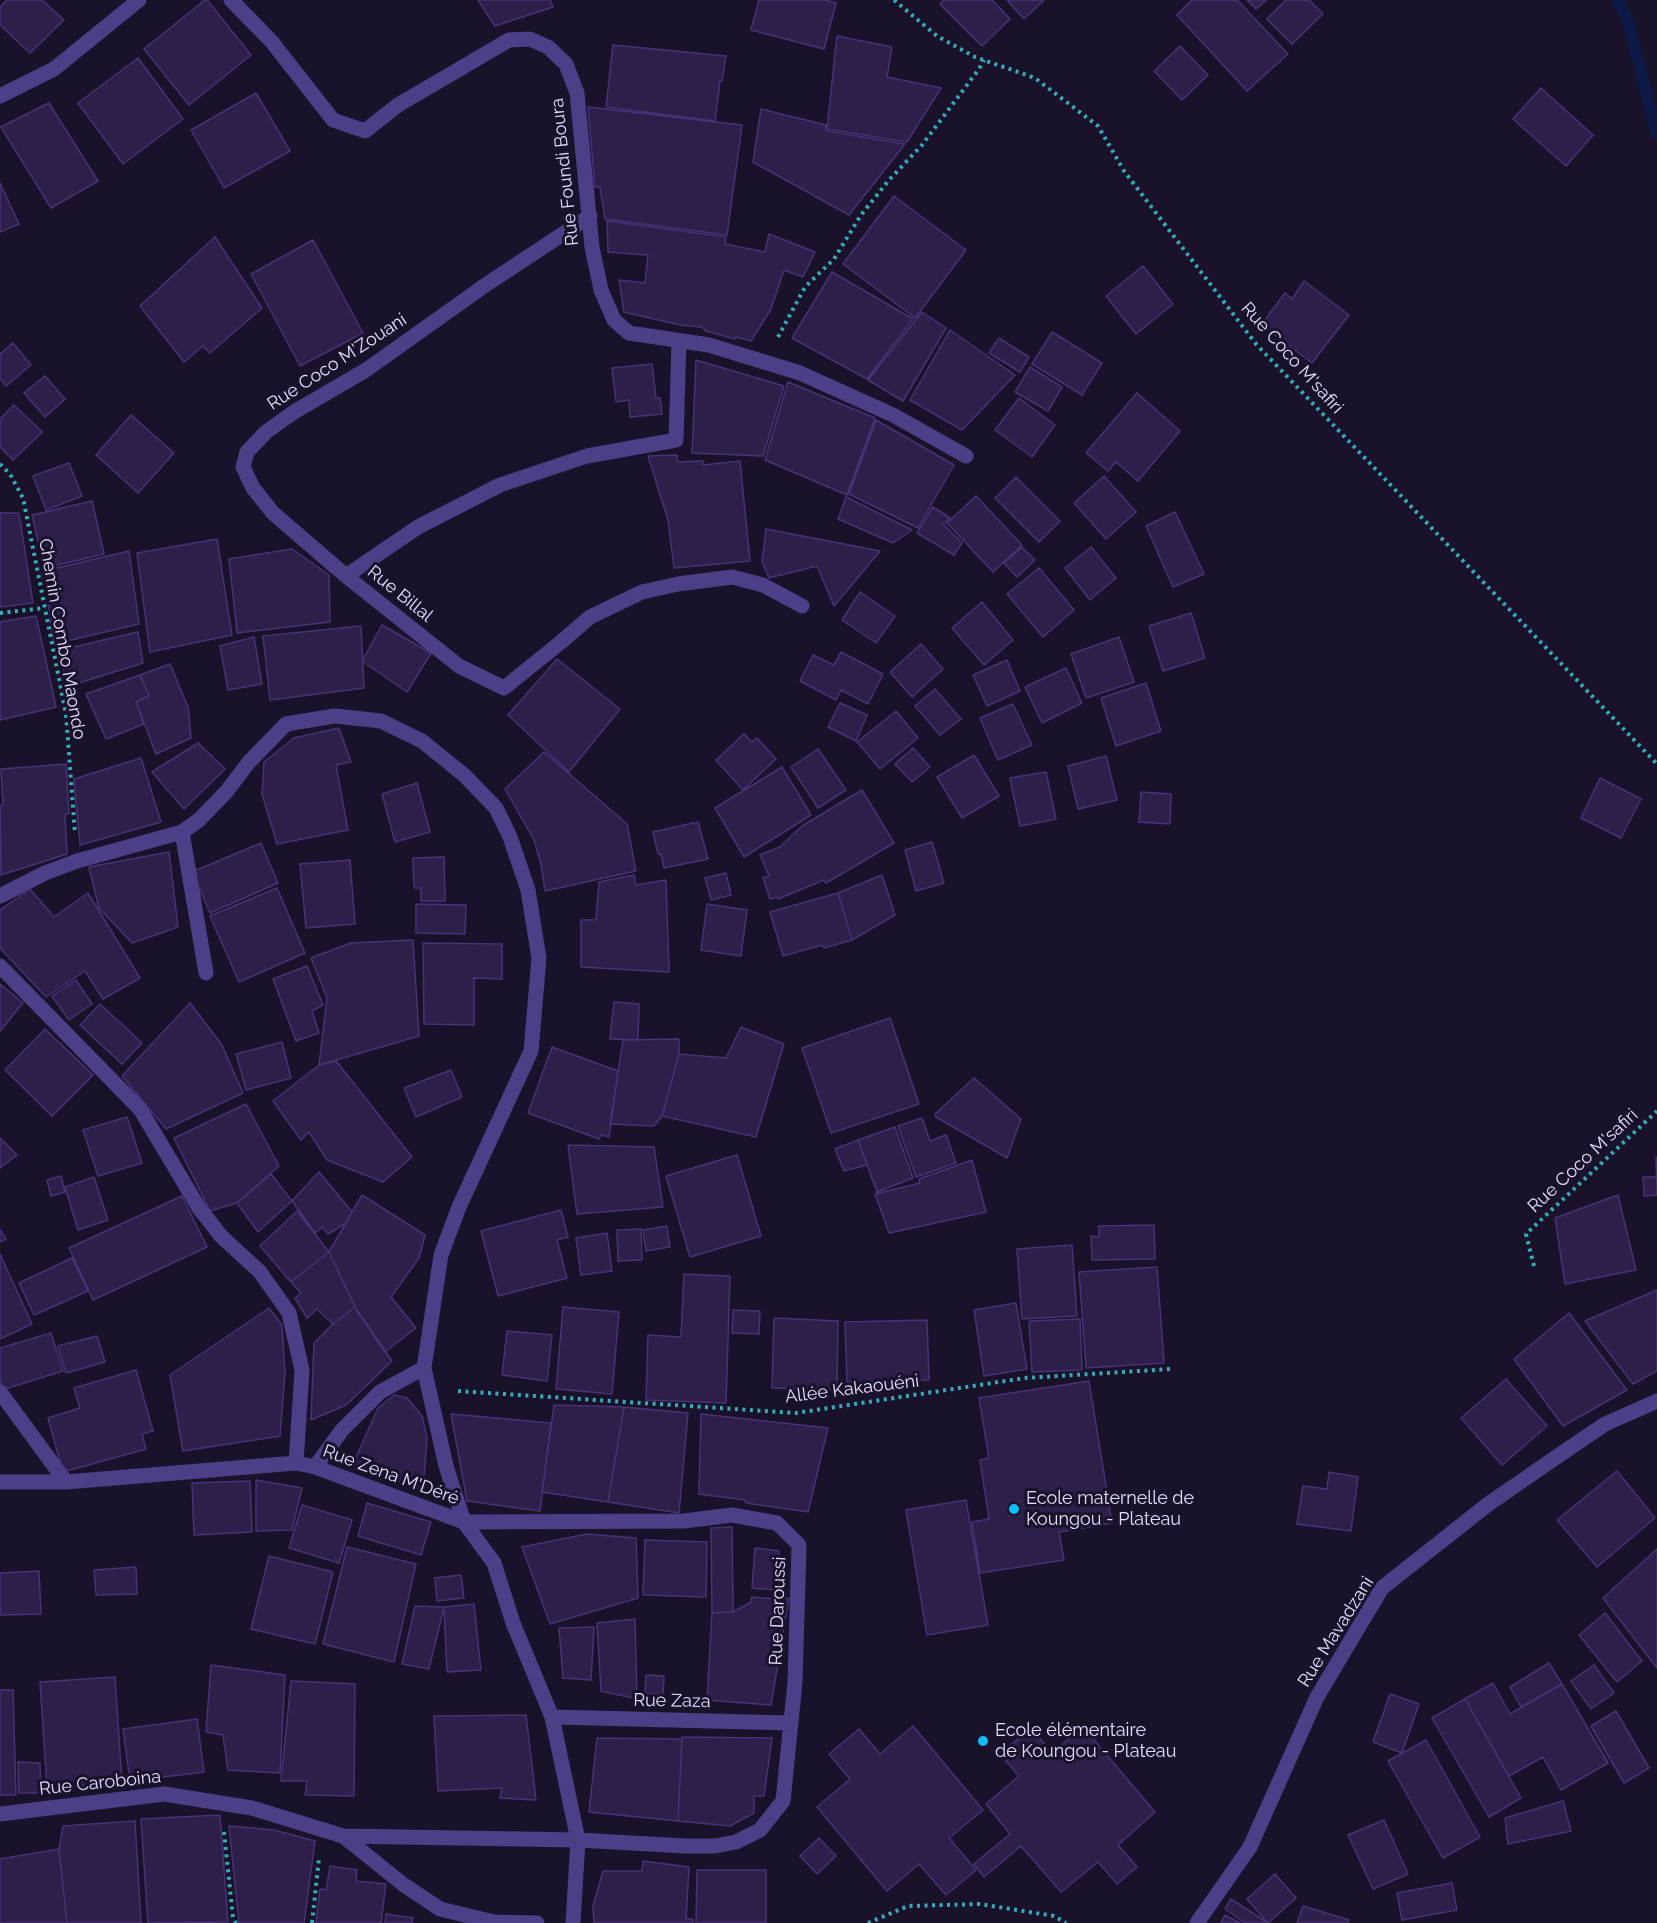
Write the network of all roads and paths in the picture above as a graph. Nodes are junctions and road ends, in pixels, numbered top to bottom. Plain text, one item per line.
1 (139, 0) edge
2 (231, 0) edge
3 (894, 0) edge
4 (984, 60) junction
5 (0, 96) edge
6 (590, 216) junction
7 (679, 341) junction
8 (770, 363) junction
9 (966, 456) dead end
10 (0, 464) edge
11 (346, 576) junction
12 (802, 606) dead end
13 (45, 608) junction
14 (0, 613) edge
15 (1657, 764) edge
16 (182, 832) junction
17 (77, 861) junction
18 (0, 896) edge
19 (0, 966) edge
20 (206, 973) dead end
21 (1657, 1111) edge
22 (1534, 1266) dead end
23 (424, 1368) junction
24 (1171, 1369) dead end
25 (429, 1389) junction
26 (0, 1392) edge
27 (1657, 1401) edge
28 (296, 1463) junction
29 (315, 1467) junction
30 (0, 1482) edge
31 (66, 1482) junction
32 (464, 1522) junction
33 (552, 1717) junction
34 (791, 1723) junction
35 (220, 1802) junction
36 (0, 1814) edge
37 (323, 1830) junction
38 (343, 1836) junction
39 (578, 1840) junction
40 (236, 1923) edge
41 (312, 1923) edge
42 (537, 1923) edge
43 (573, 1923) edge
44 (868, 1923) edge
45 (1066, 1923) edge
46 (1197, 1923) edge

1 - 5 street
2 - 6 street, Rue Foundi Boura
3 - 4 path, Rue Coco M'safiri
4 - 8 path
4 - 15 path, Rue Coco M'safiri
6 - 7 street, Rue Foundi Boura
6 - 11 street, Rue Coco M'Zouani
7 - 8 street, Rue Foundi Boura
7 - 11 street, Rue Billal
8 - 9 street, Rue Foundi Boura
10 - 13 path, Chemin Combo Maondo
11 - 12 street, Rue Billal
13 - 14 path
13 - 17 path, Chemin Combo Maondo
16 - 17 street
16 - 20 street
16 - 23 street
17 - 18 street
19 - 28 street
21 - 22 path, Rue Coco M'safiri
23 - 25 street
23 - 29 street
24 - 25 path, Allée Kakaouéni
25 - 32 street
26 - 31 street
27 - 46 street, Rue Mavadzani
28 - 29 street, Rue Zena M'Déré
28 - 31 street, Rue Zena M'Déré
29 - 32 street, Rue Zena M'Déré
30 - 31 street, Rue Zena M'Déré
32 - 33 street, Rue Zena M'Déré
32 - 34 street, Rue Daroussi
33 - 34 street, Rue Zaza
33 - 39 street, Rue Zena M'Déré
34 - 39 street, Rue Daroussi
35 - 36 street, Rue Caroboina
35 - 37 street, Rue Caroboina
35 - 40 path
37 - 38 street, Rue Caroboina
37 - 41 path
38 - 39 street, Rue Caroboina
38 - 42 street, Rue Caroboina
39 - 43 street, Rue Zena M'Déré
44 - 45 path

